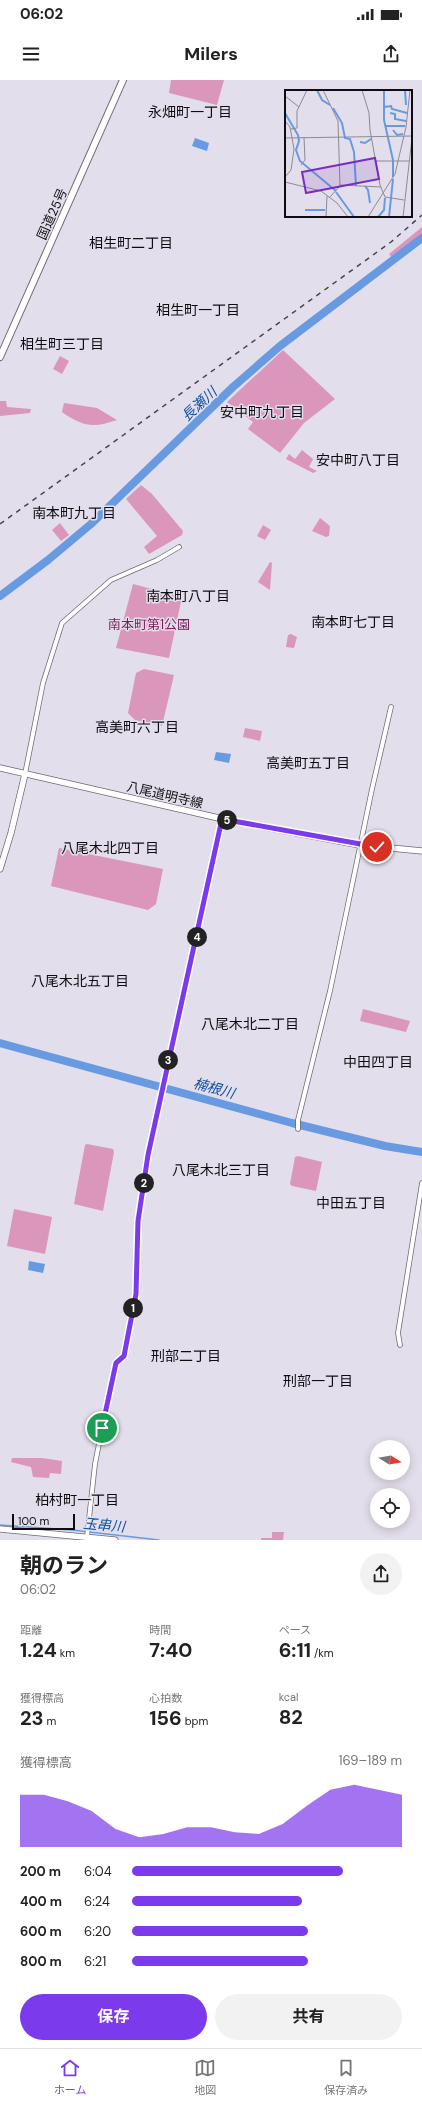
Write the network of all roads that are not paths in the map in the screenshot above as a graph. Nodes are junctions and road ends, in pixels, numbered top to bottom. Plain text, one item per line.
1 (123, 80) edge
2 (0, 357) edge
3 (179, 547) dead end
4 (391, 707) dead end
5 (0, 768) edge
6 (26, 774) junction
7 (222, 819) junction
8 (360, 845) junction
9 (422, 851) edge
10 (0, 869) edge
11 (298, 1129) dead end
12 (422, 1183) edge
13 (400, 1345) dead end
14 (0, 1529) edge
15 (87, 1534) junction
16 (115, 1540) edge

1 - 2 highway, 国道25号
3 - 6 street
4 - 8 street
5 - 6 main road, 八尾道明寺線
6 - 7 main road, 八尾道明寺線
6 - 10 main road
7 - 8 main road, 八尾道明寺線
7 - 15 street
8 - 9 main road, 八尾道明寺線
8 - 11 street
12 - 13 street
14 - 15 main road
15 - 16 main road

